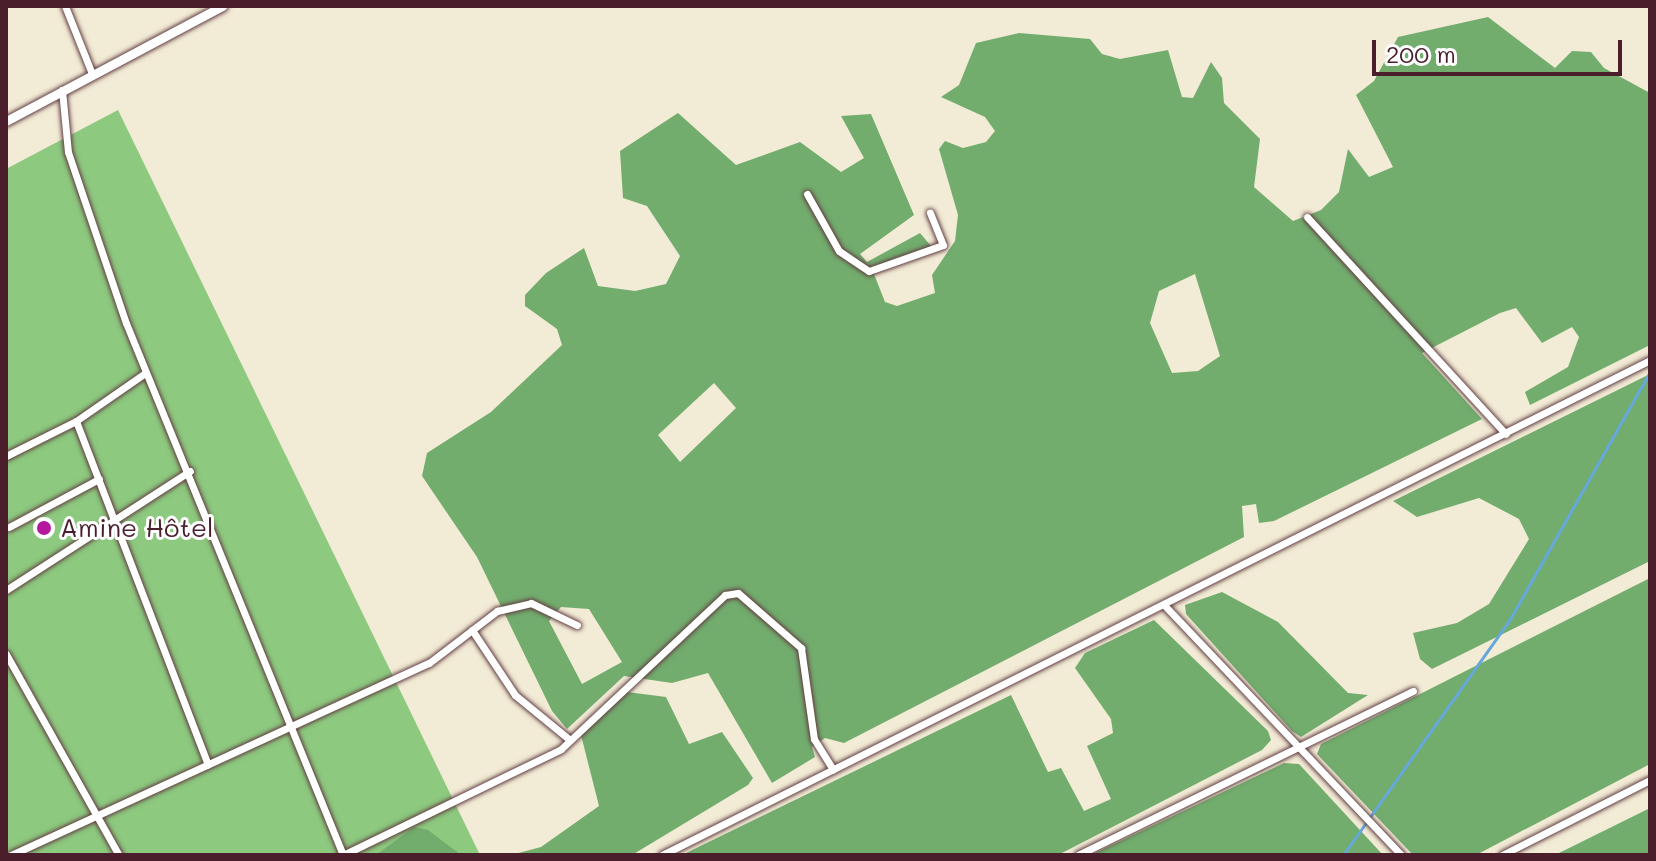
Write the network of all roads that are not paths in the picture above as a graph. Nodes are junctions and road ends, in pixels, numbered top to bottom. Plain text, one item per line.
1 (65, 6) edge
2 (222, 6) edge
3 (92, 74) junction
4 (62, 90) junction
5 (6, 121) edge
6 (807, 194) dead end
7 (930, 212) dead end
8 (1307, 217) dead end
9 (1650, 360) edge
10 (145, 373) junction
11 (76, 421) junction
12 (1506, 434) junction
13 (6, 456) edge
14 (190, 471) junction
15 (99, 479) junction
16 (114, 519) junction
17 (9, 527) dead end
18 (6, 590) edge
19 (1165, 606) junction
20 (577, 625) dead end
21 (472, 630) junction
22 (6, 654) edge
23 (1413, 691) dead end
24 (293, 729) junction
25 (570, 740) junction
26 (1300, 748) junction
27 (208, 765) junction
28 (833, 769) junction
29 (1650, 780) edge
30 (97, 816) junction
31 (11, 855) edge
32 (119, 855) edge
33 (343, 855) edge
34 (662, 855) edge
35 (1078, 855) edge
36 (1401, 855) edge
37 (1502, 855) edge

1 - 3 street
2 - 3 street
3 - 4 street
4 - 5 street
4 - 10 street
6 - 7 street
8 - 12 street
9 - 12 street
10 - 11 street
10 - 14 street
11 - 13 street
11 - 15 street
12 - 19 street
14 - 16 street
14 - 24 street
15 - 16 street
15 - 17 street
16 - 18 street
16 - 27 street
19 - 26 street
19 - 28 street
20 - 21 street
21 - 24 street
21 - 25 street
22 - 30 street
23 - 26 street
24 - 27 street
24 - 33 street
25 - 28 street
25 - 33 street
26 - 35 street
26 - 36 street
27 - 30 street
28 - 34 street
29 - 37 street
30 - 31 street
30 - 32 street

